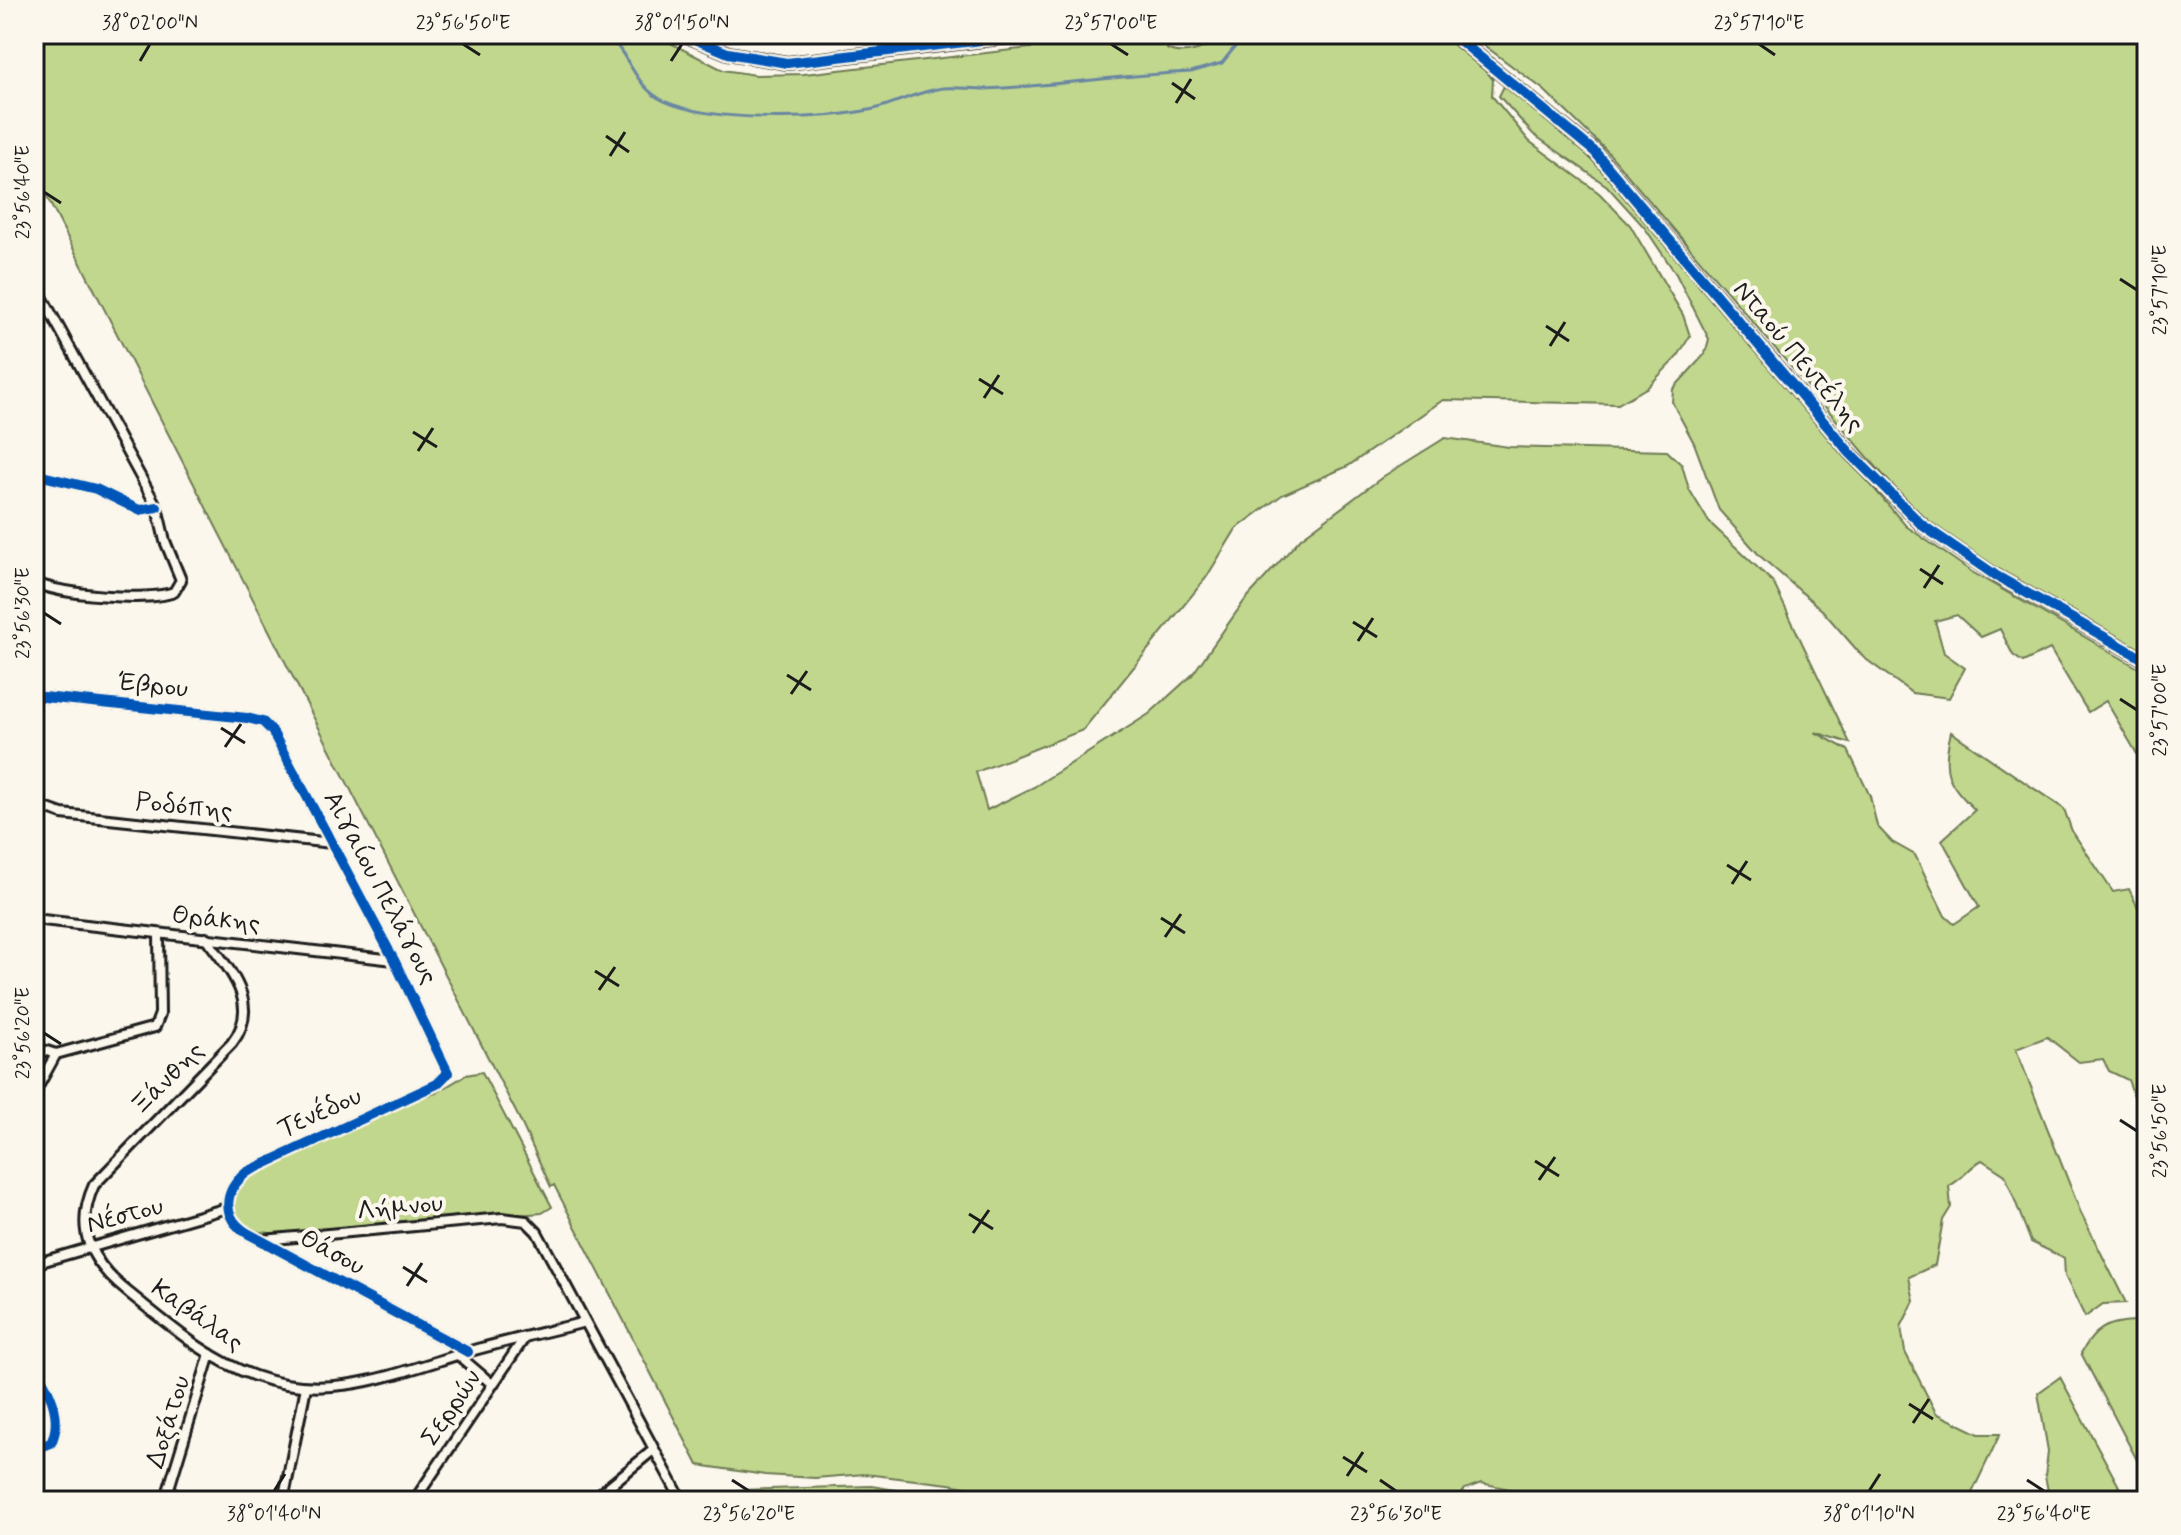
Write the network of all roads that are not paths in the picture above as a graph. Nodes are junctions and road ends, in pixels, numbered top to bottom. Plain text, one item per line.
1 (682, 34) edge
2 (1034, 34) edge
3 (1452, 34) edge
4 (34, 282) edge
5 (34, 474) edge
6 (157, 507) junction
7 (34, 582) edge
8 (2147, 661) edge
9 (34, 696) edge
10 (266, 724) joint
11 (34, 804) edge
12 (332, 843) junction
13 (34, 919) edge
14 (159, 934) junction
15 (206, 938) junction
16 (394, 960) junction
17 (34, 1047) edge
18 (56, 1054) junction
19 (448, 1074) joint
20 (36, 1079) edge
21 (34, 1094) edge
22 (227, 1208) junction
23 (262, 1240) junction
24 (88, 1246) junction
25 (34, 1264) edge
26 (585, 1322) junction
27 (525, 1337) junction
28 (210, 1354) junction
29 (463, 1354) junction
30 (34, 1365) edge
31 (492, 1384) junction
32 (306, 1387) junction
33 (34, 1449) edge
34 (652, 1451) junction
35 (165, 1501) edge
36 (283, 1501) edge
37 (414, 1501) edge
38 (591, 1501) edge
39 (682, 1501) edge

1 - 2 street
3 - 8 street, Νταού Πεντέλης
4 - 6 street
5 - 6 street
6 - 7 street
9 - 10 street, Έβρου
10 - 12 street, Αιγαίου Πελάγους
11 - 12 street, Ροδόπης
12 - 16 street, Αιγαίου Πελάγους
13 - 14 street, Θράκης
14 - 15 street, Θράκης
14 - 18 street
15 - 16 street, Θράκης
15 - 24 street, Ξάνθης
16 - 19 street, Αιγαίου Πελάγους
17 - 18 street
18 - 20 street
19 - 22 street, Τενέδου
20 - 21 street
22 - 23 street, Θάσου
22 - 24 street, Νέστου
23 - 26 street, Λήμνου
23 - 29 street, Θάσου
24 - 25 street, Νέστου
24 - 28 street, Καβάλας
26 - 27 street, Καβάλας
26 - 34 street
27 - 29 street, Καβάλας
27 - 31 street, Σερρών
28 - 32 street, Καβάλας
28 - 35 street, Δοξάτου
29 - 31 street, Θάσου
29 - 32 street, Καβάλας
30 - 33 street
31 - 37 street, Σερρών
32 - 36 street
34 - 38 street
34 - 39 street

